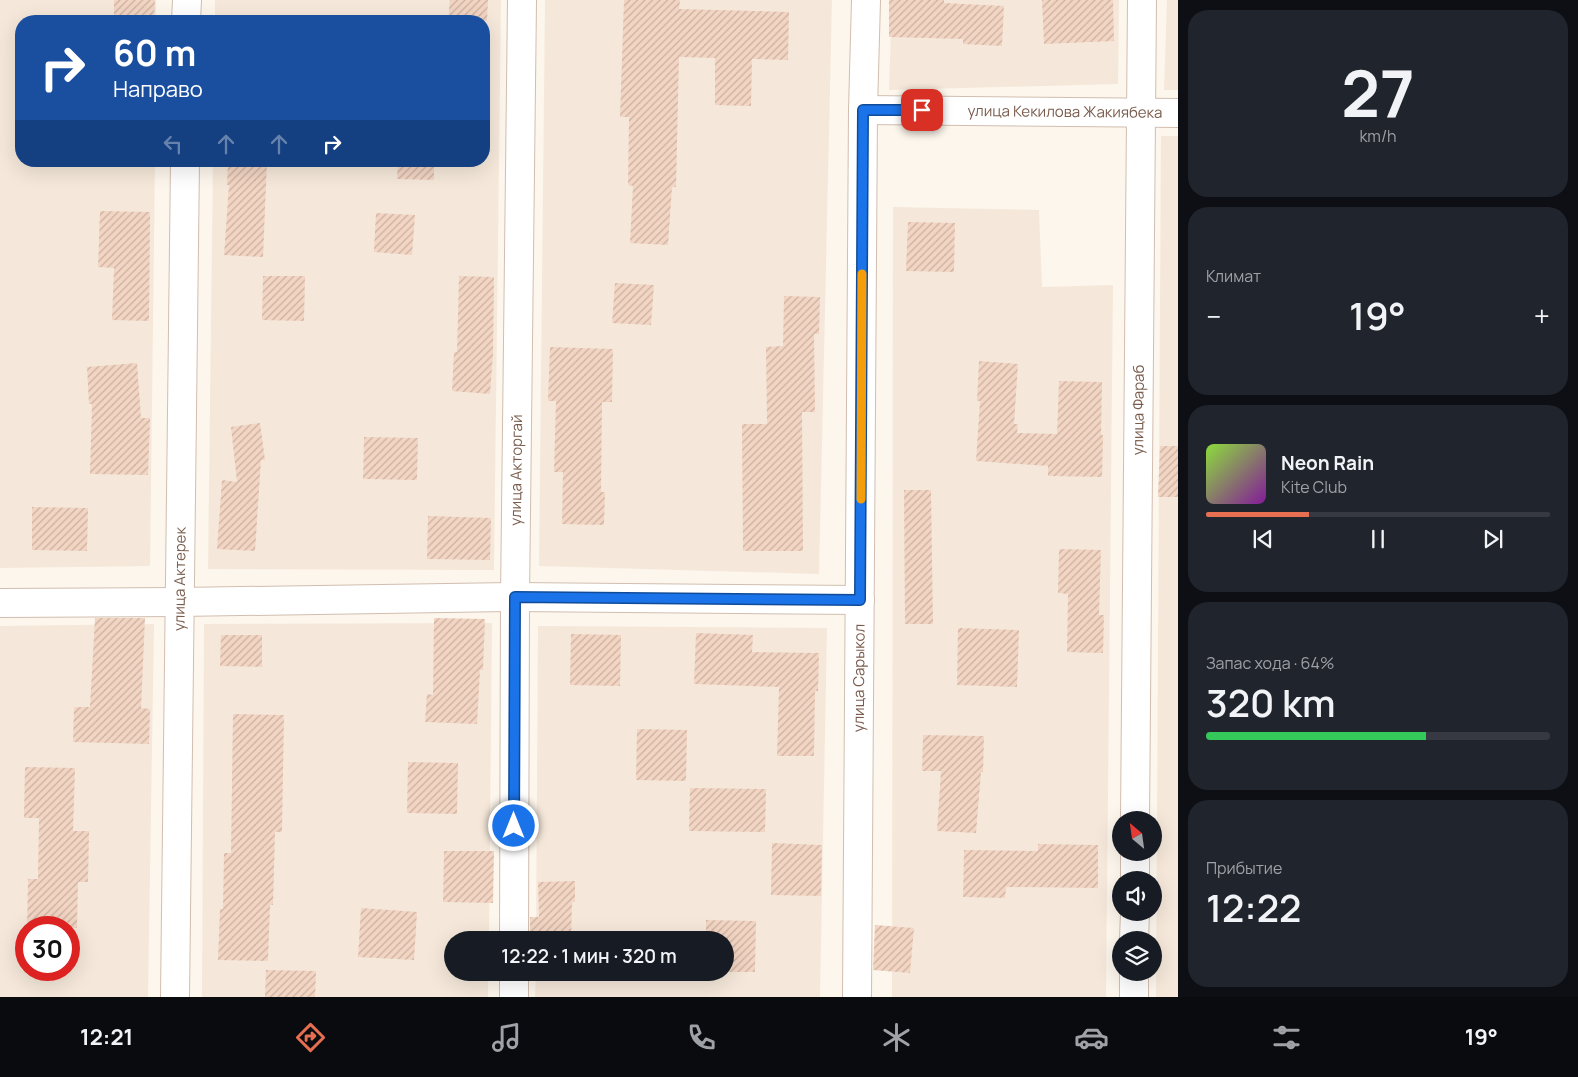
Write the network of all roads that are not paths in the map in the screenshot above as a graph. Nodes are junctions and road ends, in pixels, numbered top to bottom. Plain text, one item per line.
1 (187, 0) edge
2 (522, 0) edge
3 (866, 0) edge
4 (1142, 0) edge
5 (186, 15) edge
6 (863, 110) junction
7 (1140, 113) junction
8 (1178, 113) edge
9 (185, 167) edge
10 (515, 597) junction
11 (860, 600) junction
12 (180, 602) junction
13 (0, 603) edge
14 (1135, 811) edge
15 (514, 931) edge
16 (514, 981) edge
17 (1134, 981) edge
18 (175, 997) edge
19 (514, 997) edge
20 (857, 997) edge
21 (1134, 997) edge

1 - 5 street
2 - 10 street, улица Акторгай
3 - 6 street, улица Сарыкол
4 - 7 street, улица Фараб
6 - 7 street, улица Кекилова Жакиябека
6 - 11 street, улица Сарыкол
7 - 8 street, улица Кекилова Жакиябека
7 - 14 street, улица Фараб
9 - 12 street, улица Актерек
10 - 11 street
10 - 12 street
10 - 15 street, улица Акторгай
11 - 20 street, улица Сарыкол
12 - 13 street
12 - 18 street, улица Актерек
16 - 19 street
17 - 21 street

